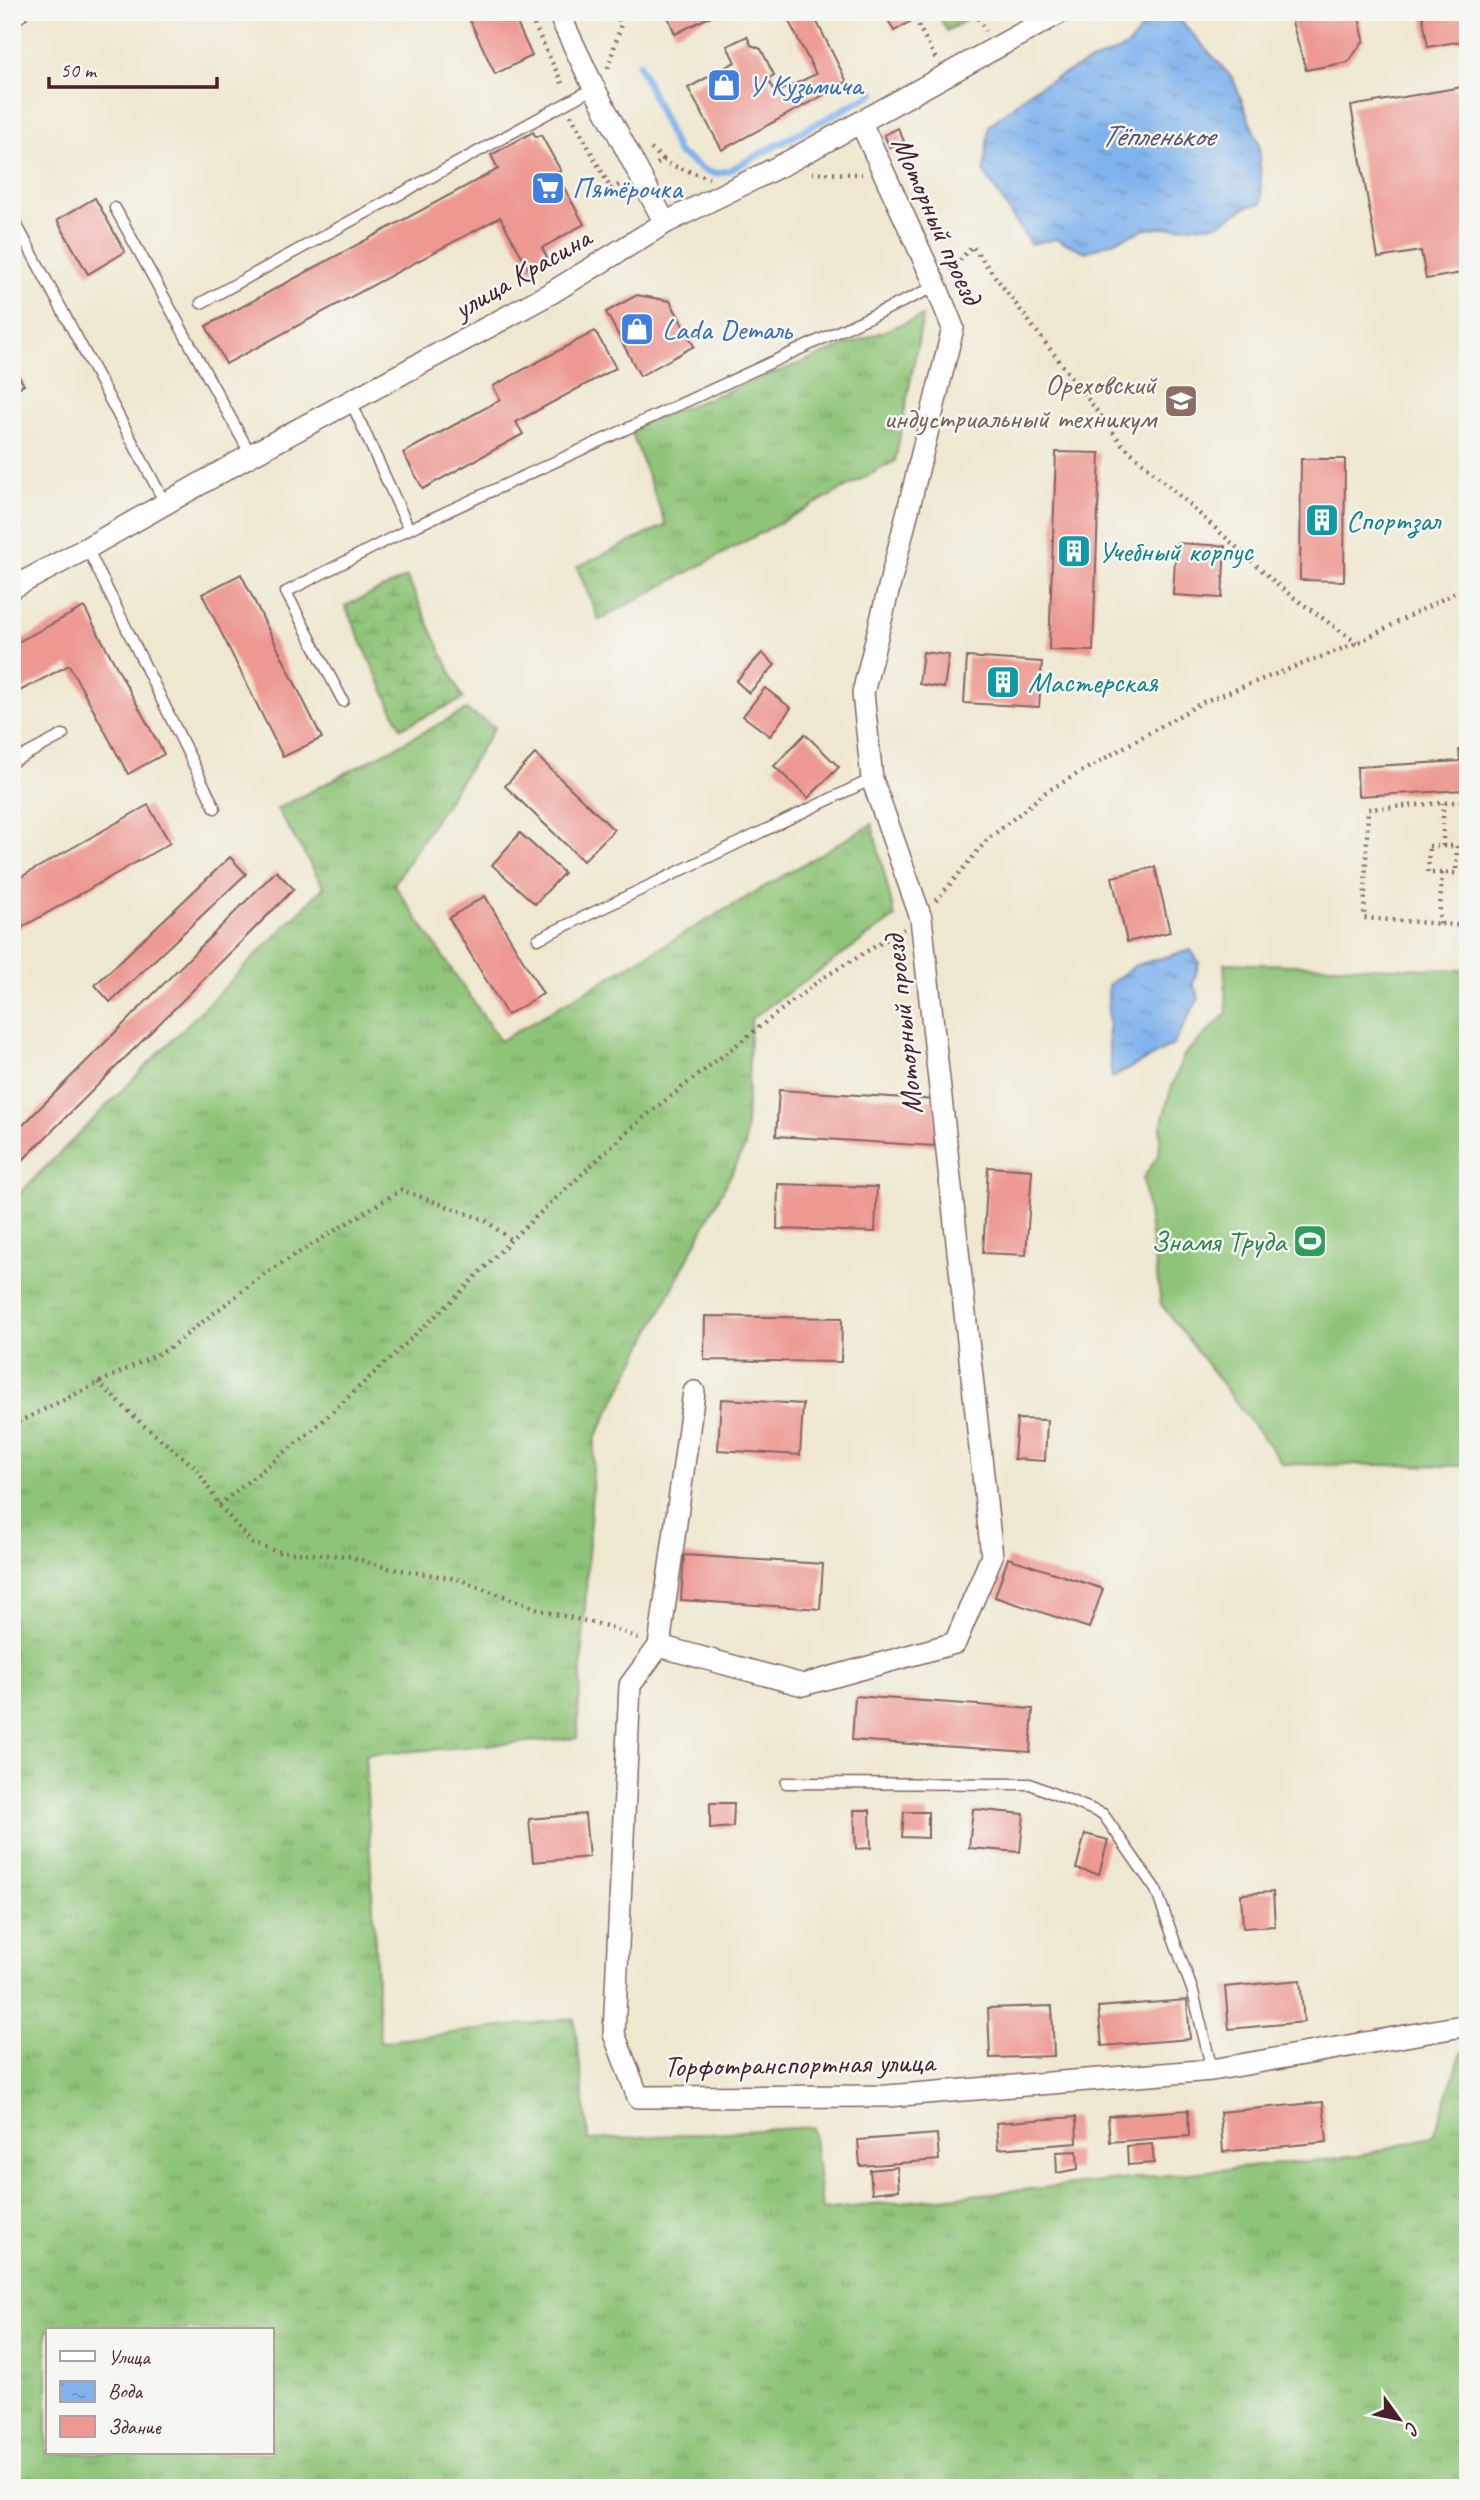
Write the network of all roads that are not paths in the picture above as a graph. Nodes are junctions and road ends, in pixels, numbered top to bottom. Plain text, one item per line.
1 (558, 12) edge
2 (566, 12) edge
3 (1061, 12) edge
4 (573, 41) junction
5 (594, 88) junction
6 (861, 122) junction
7 (115, 208) dead end
8 (12, 216) edge
9 (665, 223) junction
10 (932, 289) junction
11 (201, 303) dead end
12 (351, 402) junction
13 (251, 455) junction
14 (165, 503) junction
15 (410, 528) junction
16 (87, 548) junction
17 (12, 588) edge
18 (343, 701) dead end
19 (63, 735) dead end
20 (12, 762) edge
21 (872, 779) junction
22 (215, 808) dead end
23 (538, 939) dead end
24 (694, 1392) dead end
25 (659, 1646) junction
26 (786, 1783) dead end
27 (1468, 2025) edge
28 (1212, 2070) junction

1 - 4 street
2 - 4 street
3 - 6 street, улица Красина
4 - 5 street
5 - 9 street
5 - 11 lane
6 - 9 street, улица Красина
6 - 10 street, Моторный проезд
7 - 13 lane
8 - 14 lane
9 - 12 street, улица Красина
10 - 15 lane
10 - 21 street, Моторный проезд
12 - 13 street, улица Красина
12 - 15 lane
13 - 14 street, улица Красина
14 - 16 street, улица Красина
15 - 18 lane
16 - 17 street, улица Красина
16 - 22 lane
19 - 20 lane
21 - 23 lane
21 - 25 street, Моторный проезд
24 - 25 street, Торфотранспортная улица
25 - 28 street, Торфотранспортная улица
26 - 28 lane
27 - 28 street, Торфотранспортная улица

